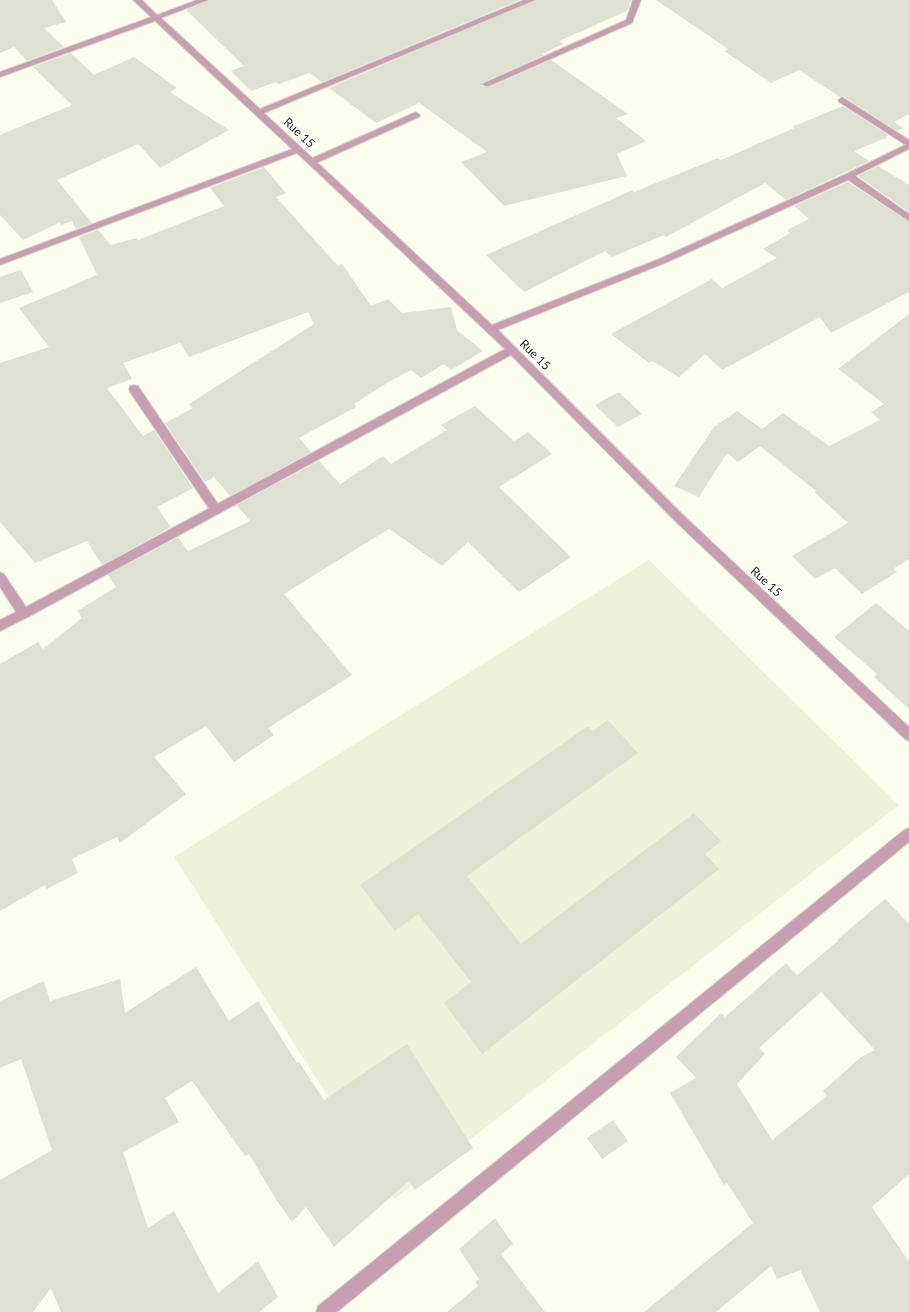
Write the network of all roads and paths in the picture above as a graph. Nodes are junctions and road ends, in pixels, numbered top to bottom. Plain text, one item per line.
1 (137, 0) edge
2 (204, 0) edge
3 (531, 0) edge
4 (637, 0) edge
5 (156, 18) junction
6 (0, 75) edge
7 (486, 84) dead end
8 (842, 100) dead end
9 (258, 113) junction
10 (416, 114) dead end
11 (909, 145) edge
12 (297, 150) junction
13 (311, 162) junction
14 (848, 176) junction
15 (909, 218) edge
16 (0, 262) edge
17 (491, 329) junction
18 (512, 350) junction
19 (134, 389) dead end
20 (216, 510) junction
21 (0, 577) edge
22 (24, 614) junction
23 (0, 626) edge
24 (909, 735) edge
25 (909, 834) edge
26 (324, 1312) edge

1 - 5 street, Rue 15
2 - 5 street
3 - 9 street
4 - 7 street
5 - 6 street
5 - 9 street, Rue 15
8 - 11 street
9 - 12 street, Rue 15
10 - 13 street
11 - 14 street
12 - 13 street, Rue 15
12 - 16 street
13 - 17 street, Rue 15
14 - 15 street
14 - 17 street
17 - 18 street, Rue 15
18 - 20 street
18 - 24 street, Rue 15
19 - 20 street
20 - 22 street
21 - 22 street
22 - 23 street
25 - 26 street

